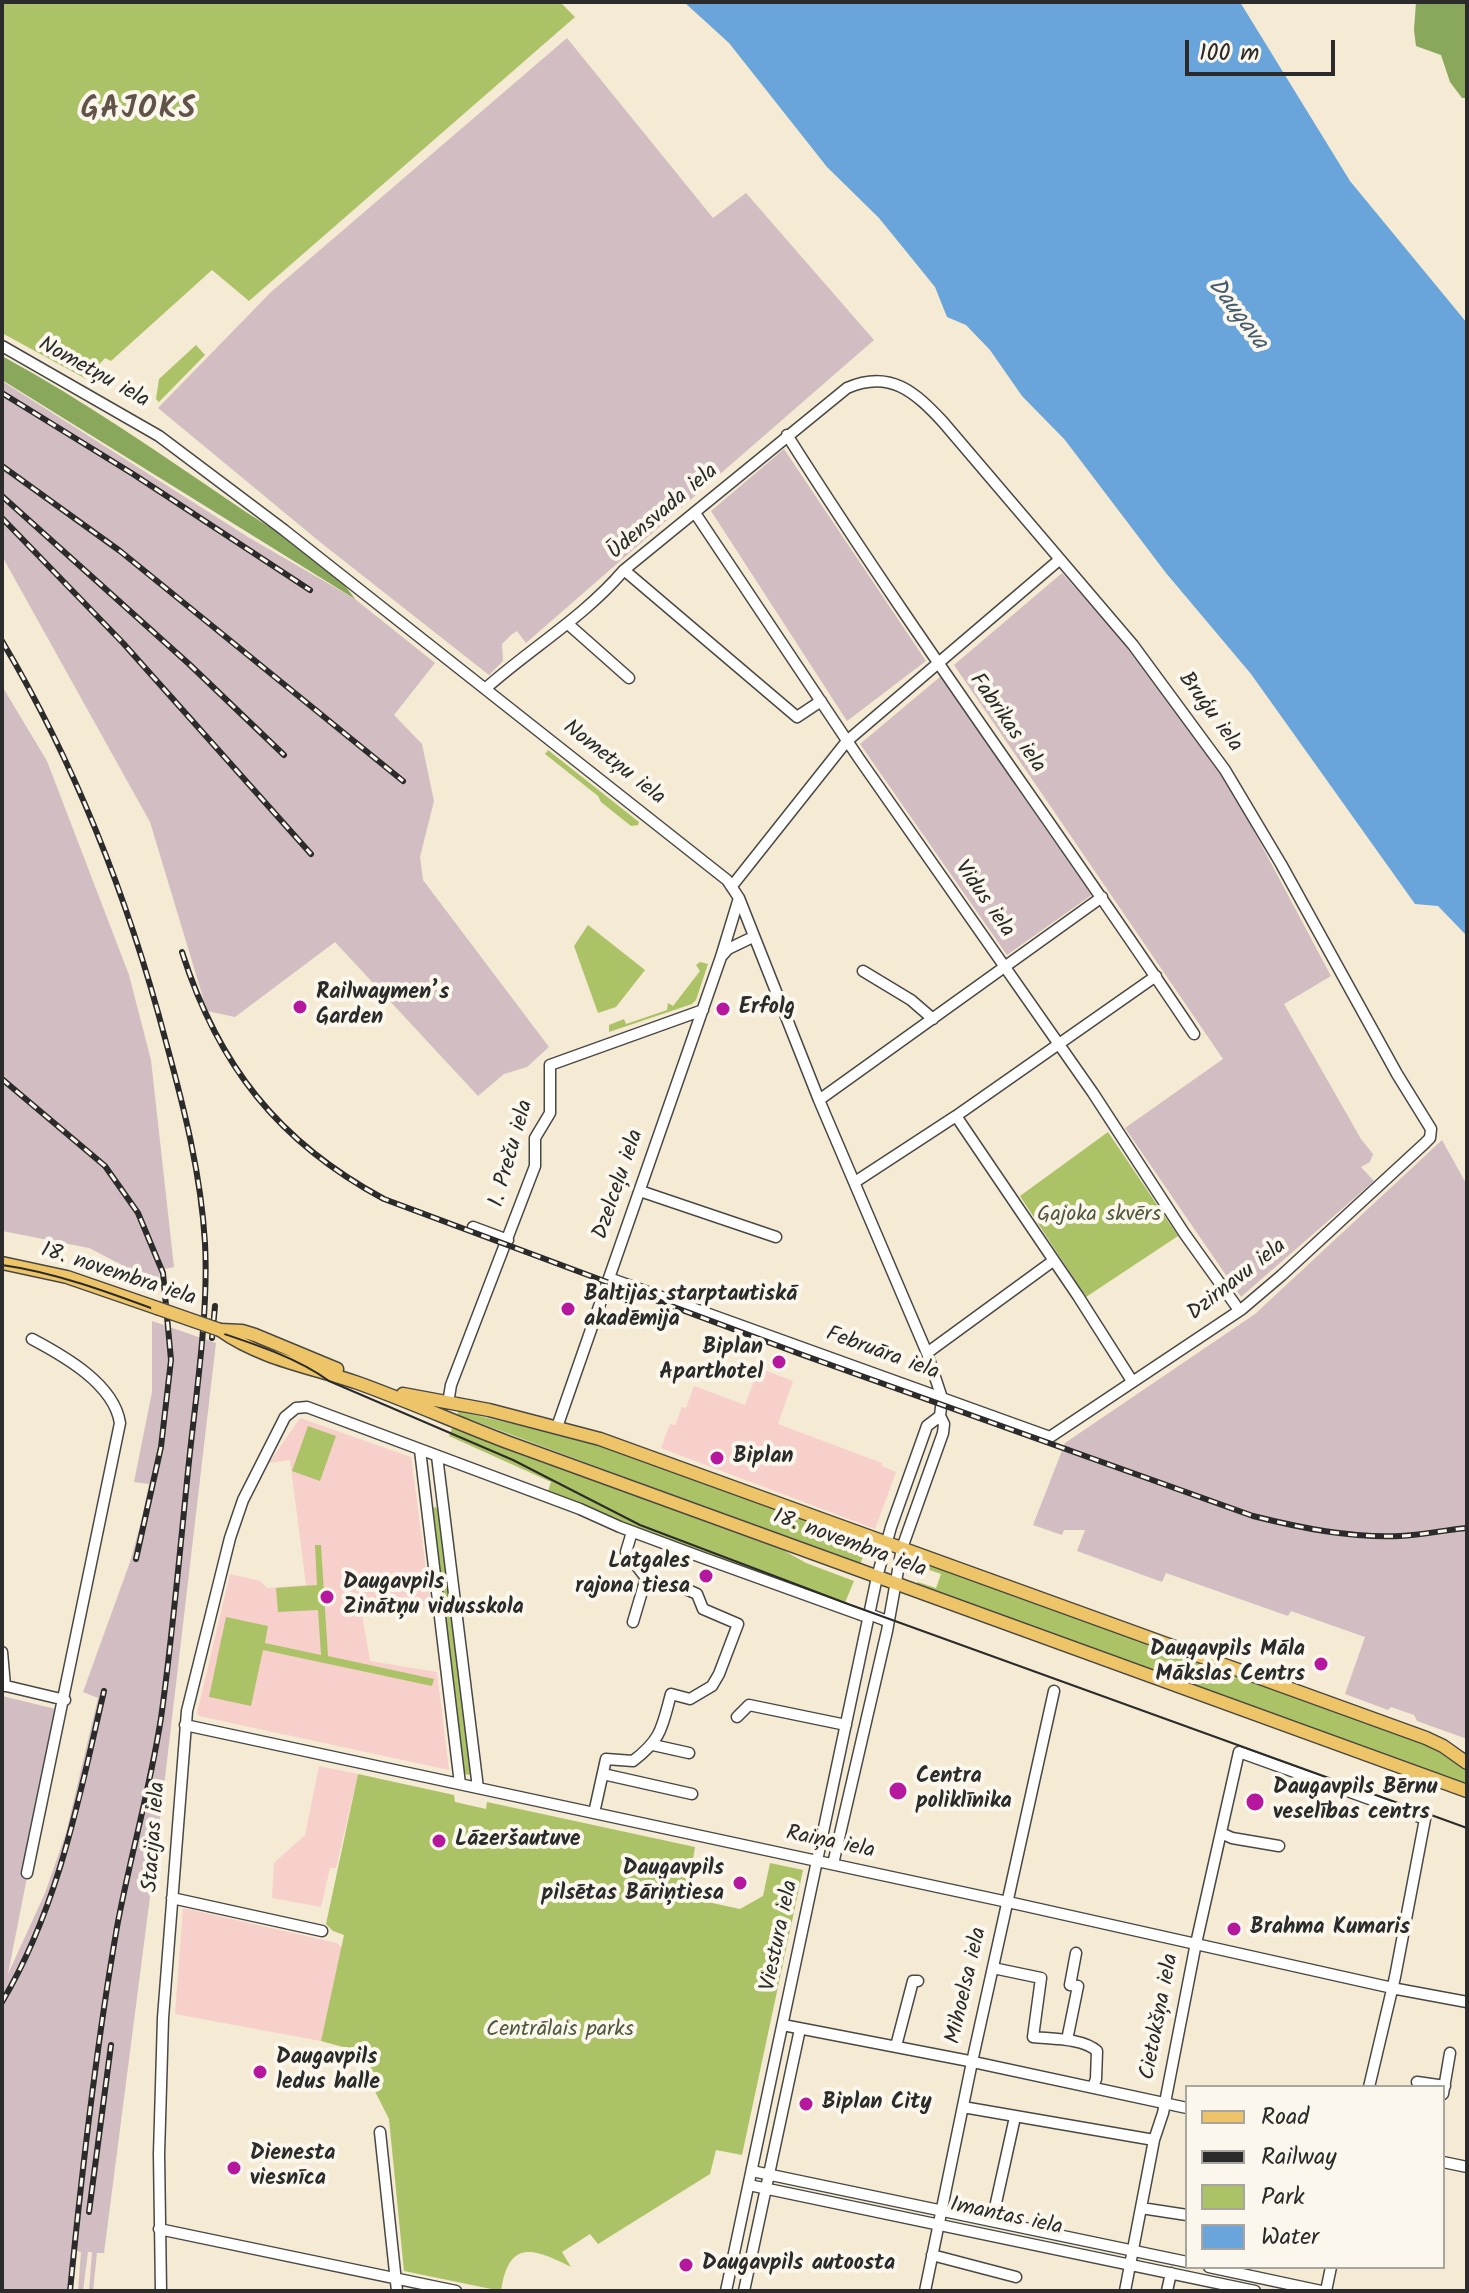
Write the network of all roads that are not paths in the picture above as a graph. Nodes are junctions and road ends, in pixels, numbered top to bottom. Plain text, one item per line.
1 (2, 346) edge
2 (876, 380) joint
3 (787, 435) junction
4 (695, 513) junction
5 (1059, 560) junction
6 (624, 570) junction
7 (568, 624) junction
8 (939, 663) junction
9 (629, 678) dead end
10 (485, 689) junction
11 (821, 701) junction
12 (847, 741) junction
13 (732, 886) junction
14 (1102, 897) junction
15 (739, 898) junction
16 (753, 937) junction
17 (721, 957) junction
18 (1005, 967) junction
19 (863, 971) dead end
20 (1156, 976) junction
21 (703, 1010) junction
22 (933, 1019) junction
23 (1194, 1034) dead end
24 (1058, 1042) junction
25 (819, 1100) junction
26 (956, 1116) junction
27 (1431, 1134) joint
28 (855, 1182) junction
29 (640, 1191) junction
30 (473, 1227) dead end
31 (776, 1237) dead end
32 (508, 1240) junction
33 (1053, 1261) junction
34 (2, 1263) edge
35 (609, 1278) junction
36 (1239, 1310) junction
37 (220, 1330) junction
38 (32, 1339) dead end
39 (927, 1353) junction
40 (1132, 1381) junction
41 (942, 1398) junction
42 (448, 1403) junction
43 (940, 1416) junction
44 (557, 1427) junction
45 (1050, 1437) joint
46 (420, 1450) junction
47 (437, 1456) junction
48 (442, 1502) junction
49 (426, 1504) junction
50 (632, 1532) junction
51 (886, 1542) junction
52 (902, 1548) junction
53 (877, 1577) junction
54 (894, 1583) junction
55 (679, 1586) dead end
56 (867, 1617) junction
57 (887, 1621) junction
58 (633, 1622) dead end
59 (2, 1652) edge
60 (3, 1686) edge
61 (1054, 1691) dead end
62 (65, 1700) junction
63 (737, 1717) dead end
64 (185, 1725) junction
65 (846, 1725) junction
66 (653, 1745) junction
67 (689, 1753) dead end
68 (1467, 1763) edge
69 (603, 1774) junction
70 (460, 1784) junction
71 (478, 1788) junction
72 (1467, 1791) edge
73 (692, 1794) dead end
74 (594, 1813) junction
75 (1221, 1833) junction
76 (1279, 1846) dead end
77 (817, 1862) junction
78 (833, 1864) junction
79 (27, 1873) dead end
80 (172, 1898) junction
81 (1008, 1902) junction
82 (322, 1931) dead end
83 (1196, 1945) junction
84 (1076, 1953) dead end
85 (993, 1968) junction
86 (918, 1981) dead end
87 (1393, 1988) junction
88 (1467, 2002) edge
89 (783, 2025) junction
90 (800, 2029) junction
91 (1067, 2040) junction
92 (896, 2046) junction
93 (1450, 2053) dead end
94 (972, 2062) junction
95 (1417, 2082) dead end
96 (1369, 2085) edge
97 (1427, 2085) edge
98 (1445, 2085) edge
99 (1093, 2087) junction
100 (1165, 2104) junction
101 (963, 2107) junction
102 (1185, 2108) edge
103 (1015, 2117) junction
104 (380, 2132) dead end
105 (1154, 2140) junction
106 (1445, 2162) edge
107 (1467, 2167) edge
108 (752, 2171) junction
109 (769, 2175) junction
110 (749, 2185) junction
111 (766, 2188) junction
112 (1141, 2208) junction
113 (941, 2211) junction
114 (1185, 2215) edge
115 (992, 2221) junction
116 (939, 2224) junction
117 (159, 2229) junction
118 (1133, 2251) junction
119 (932, 2255) junction
120 (1185, 2262) edge
121 (1130, 2265) junction
122 (1226, 2269) edge
123 (1330, 2269) edge
124 (1252, 2272) edge
125 (1171, 2273) junction
126 (1016, 2277) dead end
127 (395, 2278) junction
128 (161, 2291) edge
129 (397, 2291) edge
130 (456, 2291) edge
131 (726, 2291) edge
132 (744, 2291) edge
133 (925, 2291) edge
134 (1125, 2291) edge
135 (1167, 2291) edge
136 (1255, 2291) edge
137 (1324, 2291) edge

1 - 10 street, Nometņu iela
2 - 3 street, Ūdensvada iela
2 - 5 street, Bruģu iela
3 - 4 street, Ūdensvada iela
3 - 8 street, Fabrikas iela
4 - 6 street, Ūdensvada iela
4 - 11 street, Vidus iela
5 - 8 street
5 - 27 street, Bruģu iela
6 - 7 street, Ūdensvada iela
6 - 11 street
7 - 9 street
7 - 10 street, Ūdensvada iela
8 - 12 street
8 - 14 street, Fabrikas iela
10 - 13 street, Nometņu iela
11 - 12 street, Vidus iela
12 - 13 street
12 - 18 street, Vidus iela
13 - 15 street, Nometņu iela
14 - 18 street
14 - 20 street, Fabrikas iela
15 - 16 street, Nometņu iela
15 - 17 street, Dzelceļu iela
16 - 17 street
16 - 25 street, Nometņu iela
17 - 21 street, Dzelceļu iela
18 - 22 street
18 - 24 street, Vidus iela
19 - 22 street
20 - 23 street, Fabrikas iela
20 - 24 street
21 - 29 street, Dzelceļu iela
21 - 32 street, 1. Preču iela
22 - 25 street
24 - 26 street
24 - 36 street, Vidus iela
25 - 28 street, Nometņu iela
26 - 28 street
26 - 33 street
27 - 36 street, Dzirnavu iela
28 - 39 street, Nometņu iela
29 - 31 street
29 - 35 street, Dzelceļu iela
30 - 32 street
32 - 42 street, 1. Preču iela
33 - 39 street
33 - 40 street
34 - 37 main road, 18. novembra iela, bridge
35 - 41 street, Februāra iela
35 - 44 street, Dzelceļu iela
36 - 40 street, Dzirnavu iela
37 - 42 main road, 18. novembra iela
37 - 53 main road, 18. novembra iela
38 - 62 street
39 - 41 street, Nometņu iela
40 - 45 street, Dzirnavu iela
41 - 43 street, Nometņu iela
41 - 45 street, Februāra iela
42 - 44 main road, 18. novembra iela
43 - 51 street, Nometņu iela
43 - 52 street, Nometņu iela
44 - 51 main road, 18. novembra iela
46 - 47 street
46 - 49 street
46 - 64 street, Stacijas iela
47 - 48 street
47 - 50 street
48 - 49 street
48 - 71 street
49 - 70 street
50 - 56 street
50 - 58 street
51 - 52 main road, 18. novembra iela
51 - 53 street, Viestura iela
52 - 54 street
52 - 68 main road, 18. novembra iela
53 - 54 main road, 18. novembra iela
53 - 56 street, Viestura iela
54 - 57 street
54 - 72 main road, 18. novembra iela
55 - 66 street
56 - 57 street
56 - 65 street, Viestura iela
57 - 78 street
59 - 60 street
60 - 62 street
61 - 81 street, Mihoelsa iela
62 - 79 street
63 - 65 street
64 - 70 street, Raiņa iela
64 - 80 street, Stacijas iela
65 - 77 street, Viestura iela
66 - 67 street
66 - 69 street
69 - 73 street
69 - 74 street
70 - 71 street, Raiņa iela
71 - 74 street, Raiņa iela
74 - 77 street, Raiņa iela
75 - 76 street
75 - 83 street, Cietokšņa iela
75 - 87 street, Cietokšņa iela
77 - 78 street, Raiņa iela
77 - 89 street, Viestura iela
78 - 81 street, Raiņa iela
80 - 82 street
80 - 117 street, Stacijas iela
81 - 83 street, Raiņa iela
81 - 85 street, Mihoelsa iela
83 - 87 street, Raiņa iela
83 - 100 street, Cietokšņa iela
84 - 91 street
85 - 91 street
85 - 94 street, Mihoelsa iela
86 - 92 street
87 - 88 street, Raiņa iela
87 - 96 street
89 - 90 street
89 - 108 street, Viestura iela
90 - 92 street
90 - 109 street
91 - 99 street
92 - 94 street
93 - 98 street
94 - 99 street
94 - 101 street, Mihoelsa iela
95 - 97 street
99 - 100 street
100 - 102 street
100 - 105 street, Cietokšņa iela
101 - 103 street
101 - 113 street, Mihoelsa iela
103 - 105 street
103 - 115 street
104 - 127 street
105 - 112 street, Cietokšņa iela
106 - 107 street
108 - 109 street, Imantas iela
108 - 110 street, Viestura iela
109 - 111 street
109 - 113 street, Imantas iela
110 - 111 street, Imantas iela
110 - 131 street, Viestura iela
111 - 116 street, Imantas iela
111 - 132 street
112 - 114 street
112 - 118 street, Cietokšņa iela
113 - 115 street, Imantas iela
113 - 116 street, Mihoelsa iela
115 - 118 street, Imantas iela
116 - 119 street, Mihoelsa iela
116 - 121 street, Imantas iela
117 - 127 street
117 - 128 street, Stacijas iela
118 - 120 street, Imantas iela
118 - 121 street, Cietokšņa iela
119 - 126 street
119 - 133 street, Mihoelsa iela
121 - 125 street, Imantas iela
121 - 134 street, Cietokšņa iela
122 - 124 street
123 - 137 street
124 - 137 street
125 - 135 street
125 - 136 street, Imantas iela
127 - 129 street
127 - 130 street

